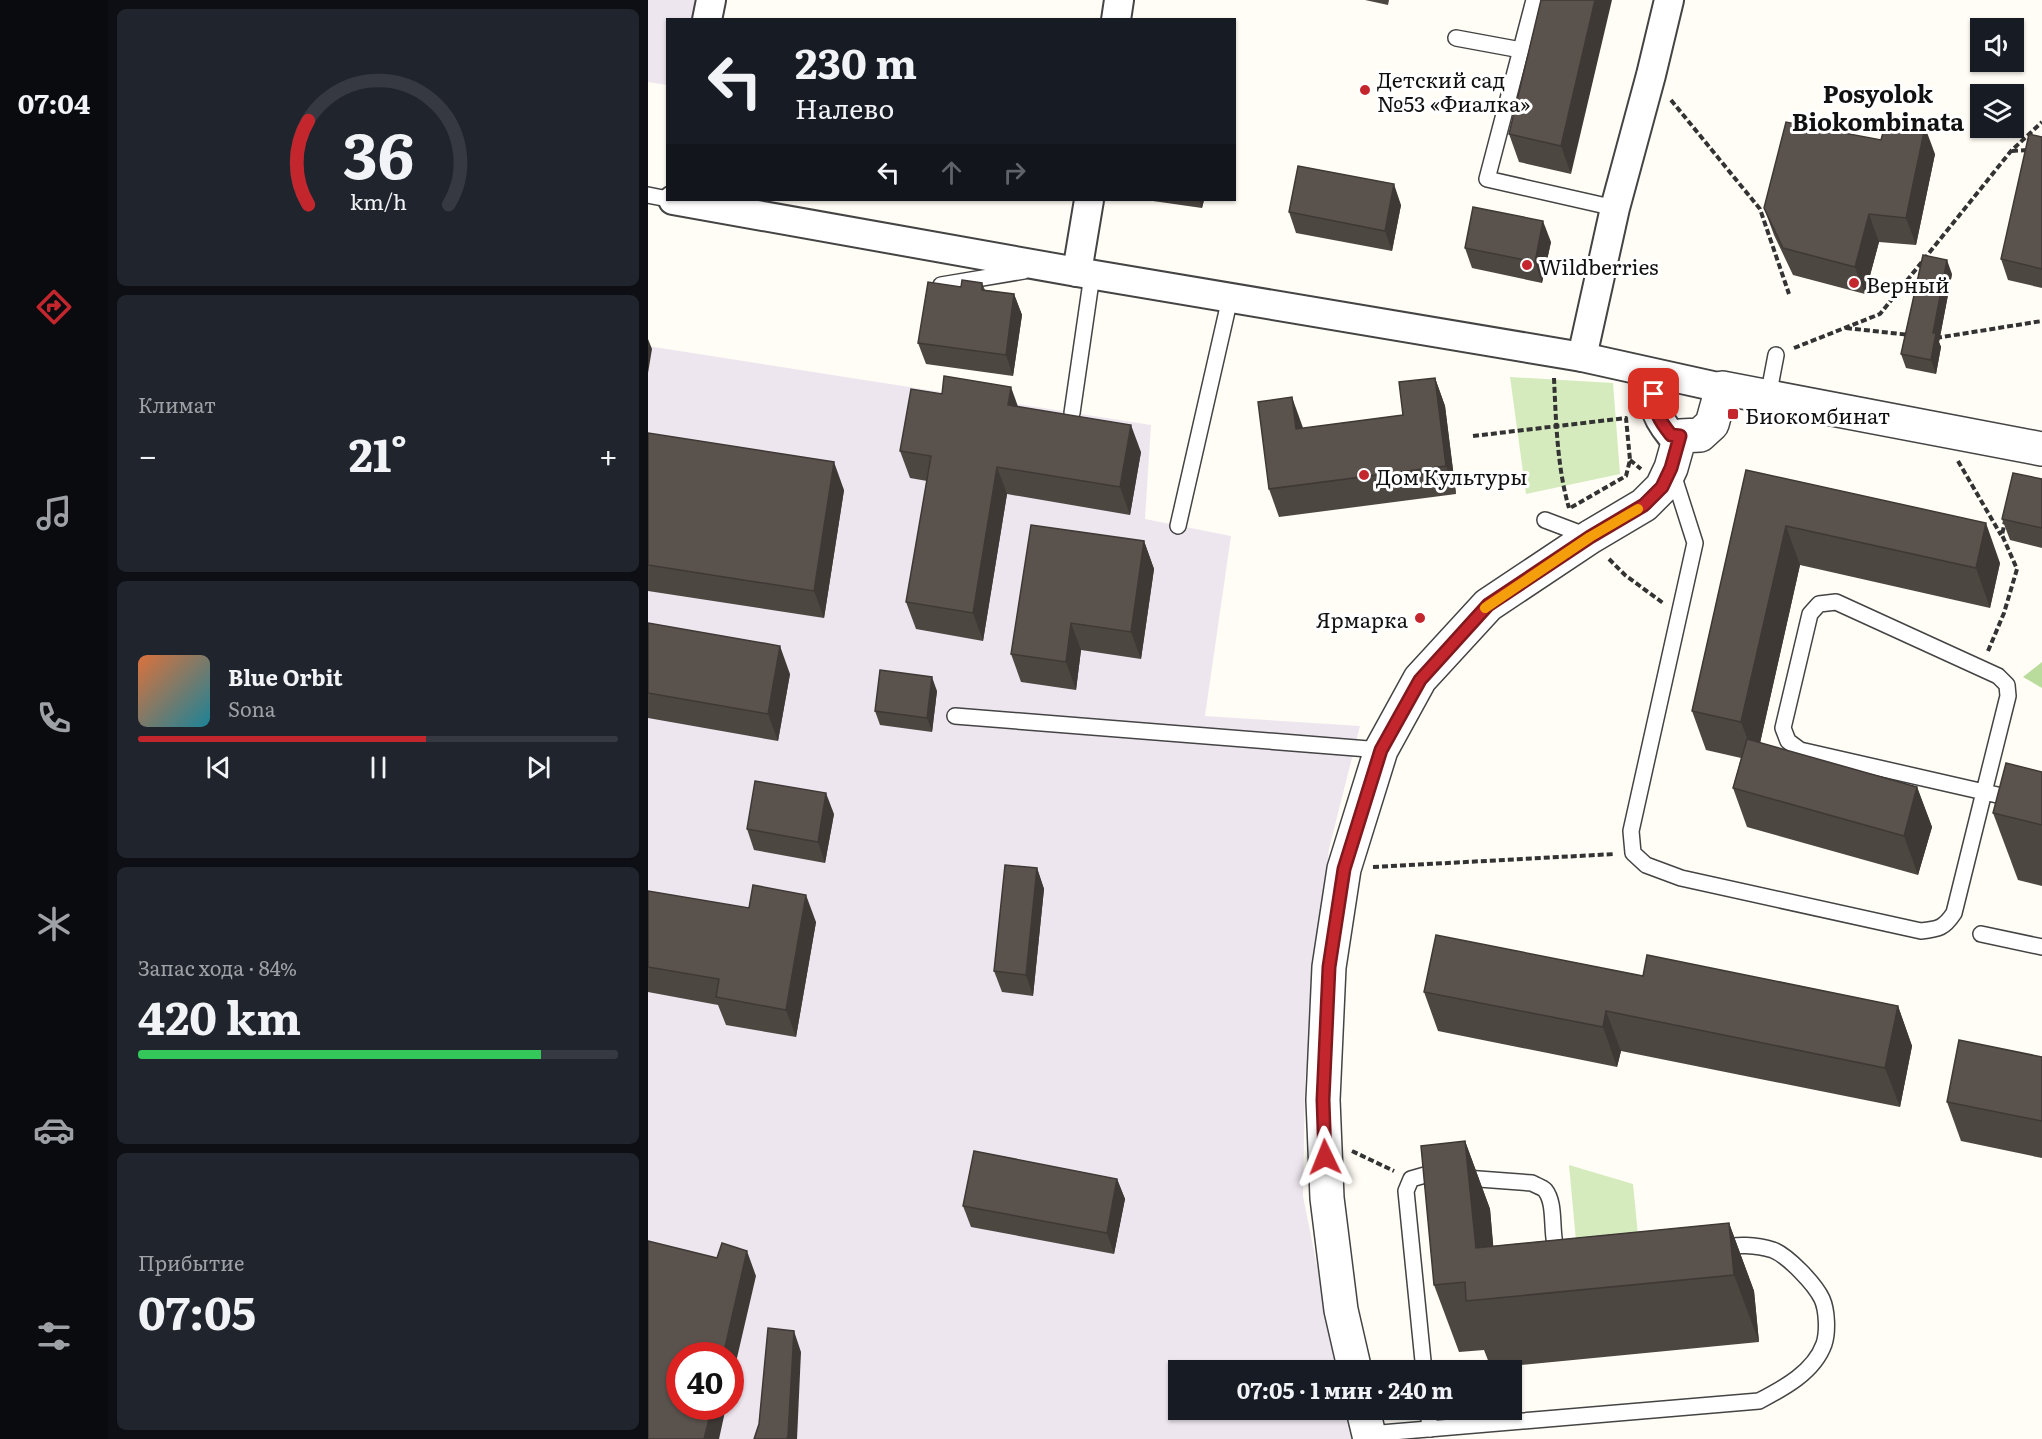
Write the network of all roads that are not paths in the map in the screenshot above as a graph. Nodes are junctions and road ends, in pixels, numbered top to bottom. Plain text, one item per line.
1 (711, 0) edge
2 (1119, 0) edge
3 (1534, 0) edge
4 (1669, 0) edge
5 (707, 18) edge
6 (1116, 18) edge
7 (1456, 38) dead end
8 (1521, 51) junction
9 (648, 195) edge
10 (666, 199) edge
11 (679, 201) edge
12 (1089, 201) edge
13 (1614, 208) junction
14 (1047, 267) junction
15 (1085, 274) junction
16 (941, 285) edge
17 (1230, 298) junction
18 (1776, 355) road end
19 (1570, 356) junction
20 (1657, 375) junction
21 (1722, 388) junction
22 (1768, 397) junction
23 (1072, 413) edge
24 (1680, 436) junction
25 (2042, 448) edge
26 (1671, 468) junction
27 (1545, 520) dead end
28 (1178, 526) dead end
29 (1590, 537) junction
30 (955, 716) dead end
31 (1381, 750) junction
32 (1984, 792) junction
33 (2042, 805) edge
34 (1981, 934) dead end
35 (2042, 947) edge
36 (1709, 1248) edge
37 (1570, 1260) edge
38 (1352, 1360) edge
39 (1423, 1360) edge
40 (1429, 1420) edge
41 (1367, 1428) edge
42 (1430, 1429) junction

1 - 5 street
2 - 6 street
3 - 8 lane
4 - 13 street
7 - 8 lane
8 - 13 lane
9 - 10 lane
11 - 14 street
12 - 15 street
13 - 19 street
14 - 15 street
14 - 16 lane
15 - 17 street
15 - 23 lane
17 - 19 street
17 - 28 lane
18 - 22 lane
19 - 20 street
20 - 21 street
20 - 24 street
21 - 22 street
21 - 24 street
22 - 25 street
24 - 26 street
26 - 29 street
26 - 32 lane
27 - 29 lane
29 - 31 street
30 - 31 lane
31 - 38 street
32 - 32 lane
32 - 33 lane
34 - 35 lane
36 - 42 lane
37 - 39 lane
40 - 42 lane
41 - 42 lane

